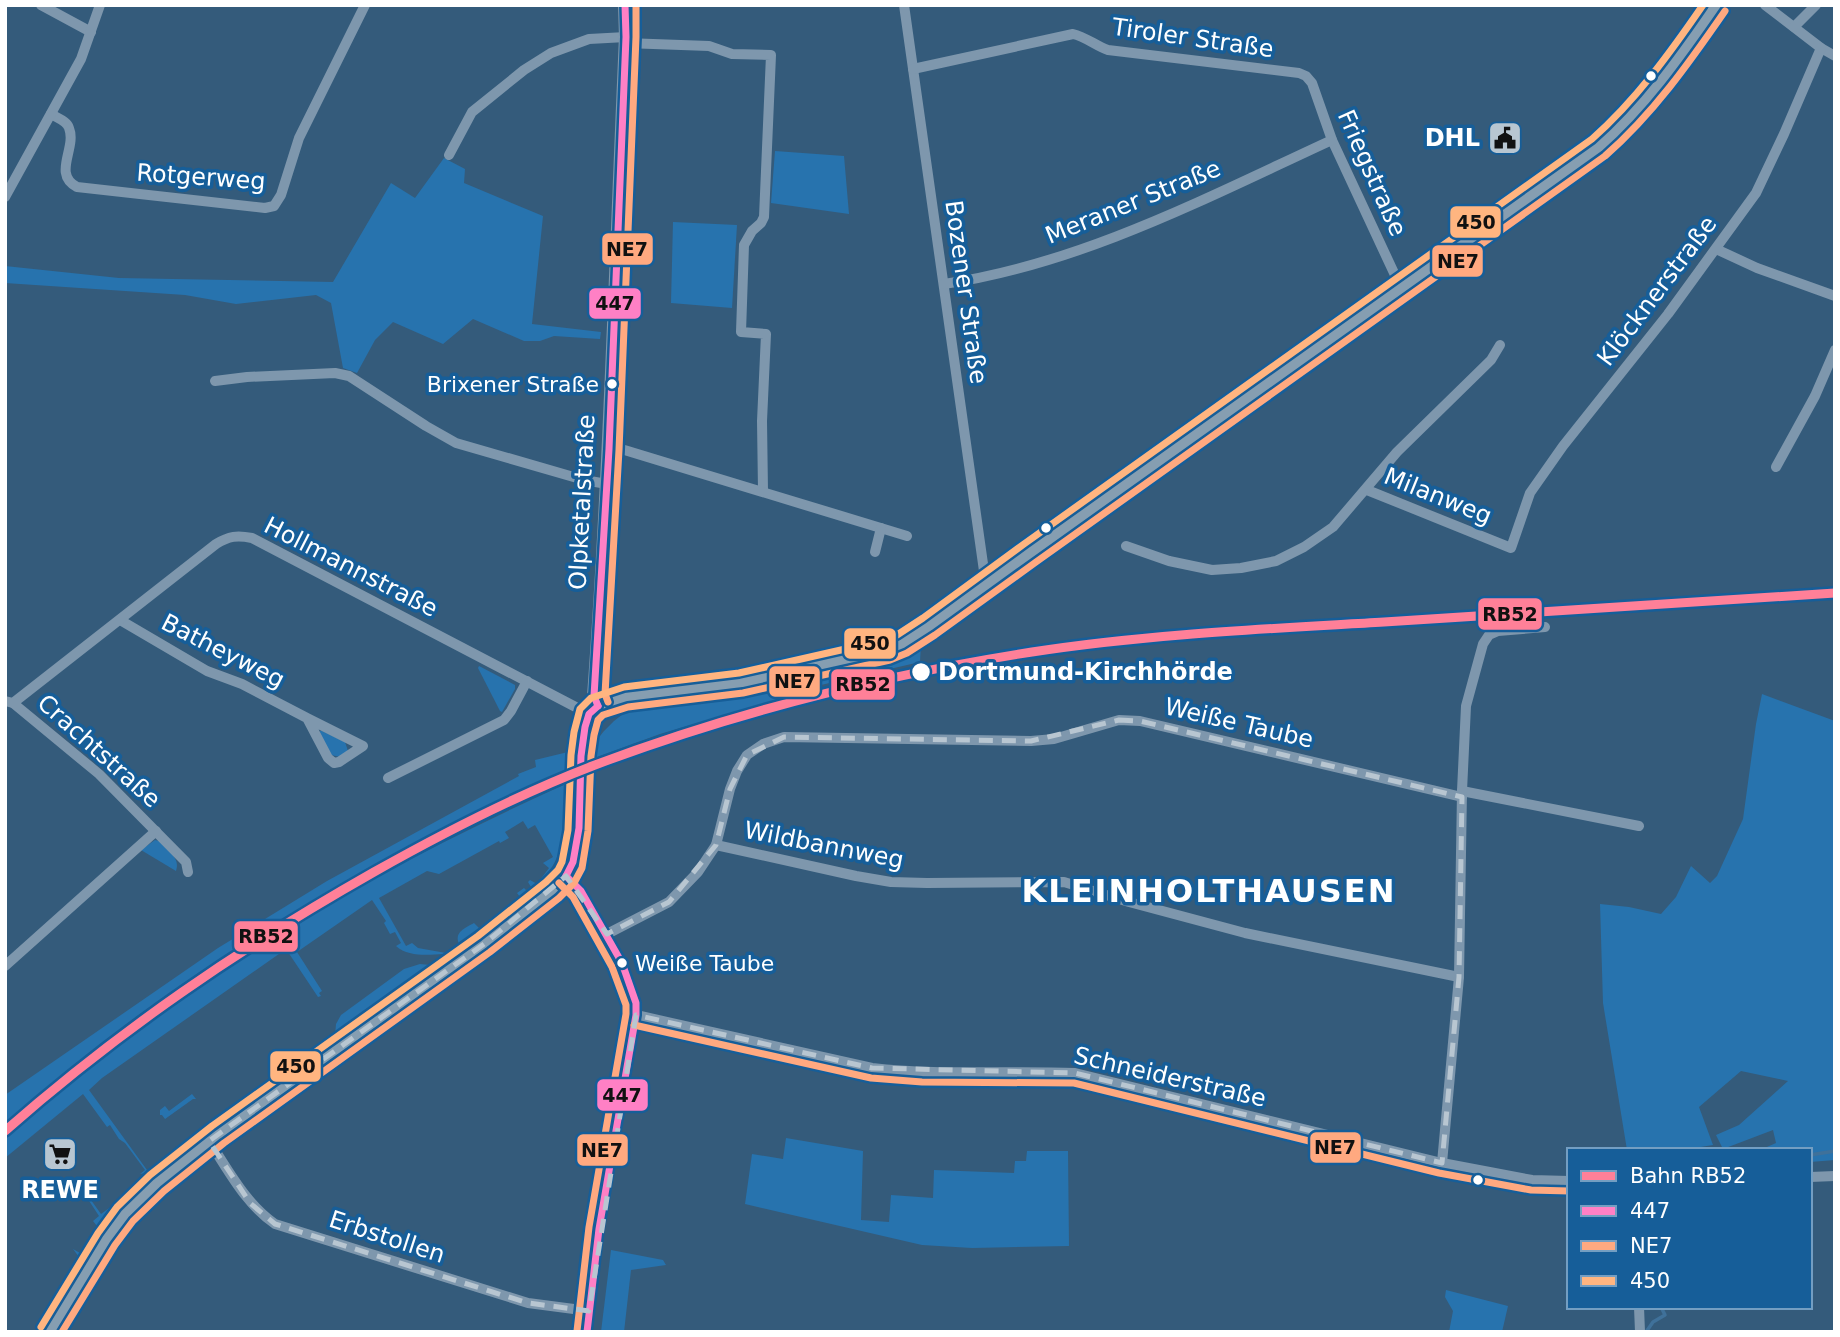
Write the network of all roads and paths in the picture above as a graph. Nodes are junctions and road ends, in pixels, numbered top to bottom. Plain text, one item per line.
1 (41, 5) edge
2 (100, 5) edge
3 (365, 5) edge
4 (625, 5) edge
5 (904, 5) edge
6 (1765, 5) edge
7 (1816, 5) edge
8 (1708, 8) edge
9 (1794, 27) junction
10 (91, 32) junction
11 (626, 40) junction
12 (1821, 48) junction
13 (1835, 56) edge
14 (913, 69) junction
15 (1306, 76) joint
16 (51, 114) junction
17 (1332, 140) junction
18 (449, 155) dead end
19 (5, 197) edge
20 (1716, 249) junction
21 (944, 284) junction
22 (1401, 288) junction
23 (1835, 296) edge
24 (1500, 345) dead end
25 (1835, 350) edge
26 (215, 381) dead end
27 (608, 445) junction
28 (1776, 467) dead end
29 (607, 484) junction
30 (1367, 489) junction
31 (763, 491) junction
32 (881, 528) junction
33 (907, 536) dead end
34 (1126, 546) dead end
35 (1511, 548) joint
36 (875, 552) dead end
37 (986, 585) junction
38 (120, 620) junction
39 (1545, 627) dead end
40 (527, 681) junction
41 (9, 702) edge
42 (593, 710) junction
43 (307, 718) junction
44 (388, 778) dead end
45 (1462, 794) junction
46 (1639, 826) dead end
47 (156, 831) junction
48 (716, 845) junction
49 (188, 872) dead end
50 (566, 876) junction
51 (607, 934) junction
52 (5, 966) edge
53 (1459, 977) junction
54 (636, 1015) junction
55 (209, 1142) junction
56 (1442, 1163) junction
57 (1835, 1176) edge
58 (1812, 1177) edge
59 (1567, 1181) edge
60 (1639, 1309) edge
61 (589, 1311) junction
62 (1640, 1331) edge
63 (50, 1332) edge
64 (587, 1332) edge

1 - 10 street
2 - 10 street
3 - 16 street, Rotgerweg
4 - 11 street, Olpketalstraße
5 - 14 street, Bozener Straße
6 - 9 street
7 - 9 street
8 - 22 main road
9 - 12 street
10 - 16 street
11 - 18 street
11 - 27 street, Olpketalstraße
11 - 31 street
12 - 13 street
12 - 20 street, Klöcknerstraße
14 - 15 street, Tiroler Straße
14 - 21 street, Bozener Straße
15 - 17 street, Friegstraße
16 - 19 street
17 - 21 street, Meraner Straße
17 - 22 street, Friegstraße
20 - 23 street
20 - 35 street, Klöcknerstraße
21 - 37 street, Bozener Straße
22 - 37 main road
24 - 30 street
25 - 28 street
26 - 29 street
27 - 29 street, Olpketalstraße
27 - 31 street
29 - 42 street, Olpketalstraße
30 - 34 street, Milanweg
30 - 35 street, Milanweg
31 - 32 street
32 - 33 street
32 - 36 street
37 - 42 main road
38 - 40 street, Hollmannstraße
38 - 41 street, Hollmannstraße
38 - 43 street, Batheyweg
39 - 45 street
40 - 42 street, Hollmannstraße
40 - 44 street
41 - 47 street, Crachtstraße
42 - 50 main road
43 - 43 street, Batheyweg
45 - 46 street, Weiße Taube
45 - 48 street, Weiße Taube
45 - 53 street
47 - 49 street, Crachtstraße
47 - 52 street, Crachtstraße
48 - 51 street, Weiße Taube
48 - 53 street, Wildbannweg
50 - 51 street
50 - 55 main road
51 - 54 street
53 - 56 street
54 - 56 street, Schneiderstraße
54 - 61 street
55 - 61 street, Erbstollen
55 - 63 main road
56 - 59 street, Schneiderstraße
57 - 58 street
60 - 62 street
61 - 64 street

